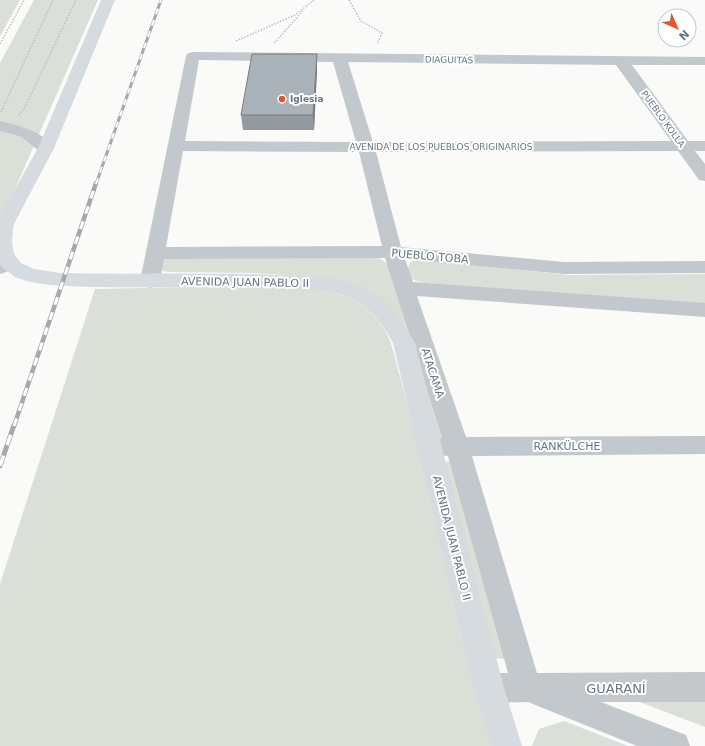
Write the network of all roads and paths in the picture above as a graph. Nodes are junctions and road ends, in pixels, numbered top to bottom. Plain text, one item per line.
1 (24, 0) edge
2 (53, 0) edge
3 (76, 0) edge
4 (108, 0) edge
5 (314, 0) edge
6 (349, 0) edge
7 (308, 5) junction
8 (236, 41) dead end
9 (0, 44) edge
10 (261, 57) junction
11 (339, 58) junction
12 (370, 59) junction
13 (705, 61) edge
14 (622, 62) junction
15 (0, 114) edge
16 (4, 128) edge
17 (176, 146) junction
18 (683, 146) junction
19 (705, 146) edge
20 (46, 148) junction
21 (366, 148) junction
22 (705, 176) edge
23 (393, 252) junction
24 (156, 253) junction
25 (5, 266) edge
26 (705, 267) edge
27 (150, 281) junction
28 (406, 288) junction
29 (705, 310) edge
30 (705, 445) edge
31 (456, 446) junction
32 (430, 448) junction
33 (705, 687) edge
34 (489, 688) junction
35 (527, 688) junction
36 (507, 746) edge
37 (675, 746) edge

1 - 9 path
2 - 15 path
3 - 16 path
4 - 20 main road, AVENIDA JUAN PABLO II
5 - 7 path
6 - 12 path
7 - 8 path
7 - 10 path
10 - 11 street, DIAGUITAS
10 - 17 street, DIAGUITAS
11 - 12 street, DIAGUITAS
11 - 21 street, ATACAMA
12 - 14 street, DIAGUITAS
13 - 14 street, DIAGUITAS
14 - 18 street, PUEBLO KOLLA
16 - 20 street
17 - 21 street, AVENIDA DE LOS PUEBLOS ORIGINARIOS
17 - 24 street
18 - 19 street, AVENIDA DE LOS PUEBLOS ORIGINARIOS
18 - 21 street, AVENIDA DE LOS PUEBLOS ORIGINARIOS
18 - 22 street, PUEBLO KOLLA
20 - 25 main road, AVENIDA JUAN PABLO II
21 - 23 street, ATACAMA
23 - 24 street, PUEBLO TOBA
23 - 26 street, PUEBLO TOBA
23 - 28 street, ATACAMA
24 - 27 street
25 - 27 main road, AVENIDA JUAN PABLO II
27 - 32 main road, AVENIDA JUAN PABLO II
28 - 29 street
28 - 31 street, ATACAMA
30 - 31 street, RANKÜLCHE
31 - 32 street, RANKÜLCHE
31 - 35 street, ATACAMA
32 - 34 main road, AVENIDA JUAN PABLO II
33 - 35 street, GUARANÍ
34 - 35 street, GUARANÍ
34 - 36 main road, AVENIDA JUAN PABLO II
35 - 37 street

